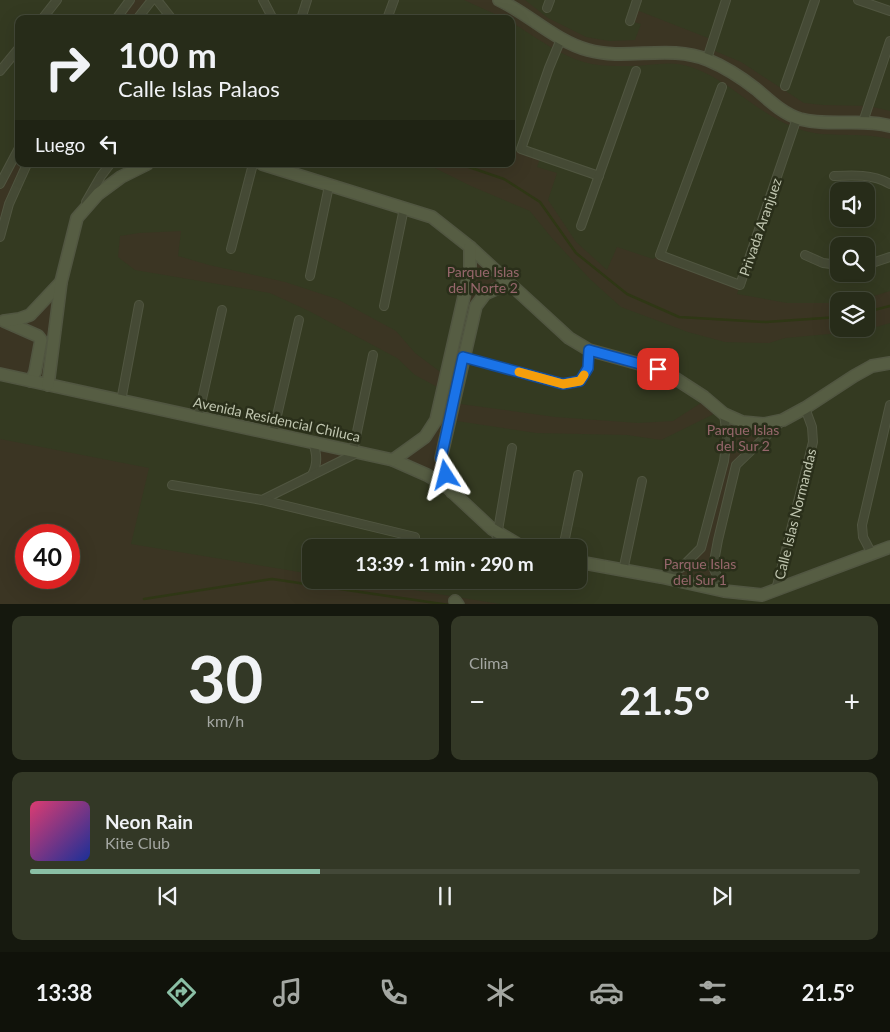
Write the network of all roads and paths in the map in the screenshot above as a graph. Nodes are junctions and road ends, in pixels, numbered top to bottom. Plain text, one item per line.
1 (57, 0) edge
2 (130, 0) edge
3 (152, 0) edge
4 (157, 0) edge
5 (263, 0) edge
6 (307, 0) edge
7 (394, 0) edge
8 (499, 0) edge
9 (550, 0) edge
10 (637, 0) edge
11 (726, 0) edge
12 (814, 0) edge
13 (858, 0) edge
14 (547, 8) dead end
15 (890, 11) edge
16 (45, 15) edge
17 (119, 15) edge
18 (140, 15) edge
19 (169, 15) edge
20 (271, 15) edge
21 (302, 15) edge
22 (388, 15) edge
23 (630, 20) dead end
24 (561, 39) junction
25 (890, 41) edge
26 (15, 53) edge
27 (707, 59) junction
28 (0, 71) edge
29 (636, 71) dead end
30 (785, 86) dead end
31 (722, 87) dead end
32 (797, 118) junction
33 (863, 122) junction
34 (890, 126) edge
35 (15, 156) edge
36 (26, 167) edge
37 (108, 167) edge
38 (141, 167) edge
39 (252, 167) edge
40 (271, 167) edge
41 (599, 176) junction
42 (834, 176) dead end
43 (0, 184) edge
44 (890, 184) edge
45 (329, 186) junction
46 (404, 208) junction
47 (77, 218) junction
48 (581, 226) dead end
49 (0, 237) edge
50 (470, 247) junction
51 (231, 250) dead end
52 (804, 255) dead end
53 (890, 257) edge
54 (875, 262) edge
55 (830, 264) edge
56 (310, 276) dead end
57 (60, 282) junction
58 (510, 283) junction
59 (139, 305) dead end
60 (384, 306) dead end
61 (222, 310) dead end
62 (298, 320) dead end
63 (2, 322) edge
64 (589, 350) junction
65 (373, 355) dead end
66 (463, 357) junction
67 (890, 363) edge
68 (0, 374) edge
69 (31, 381) junction
70 (48, 385) junction
71 (121, 401) junction
72 (890, 404) edge
73 (806, 408) junction
74 (724, 414) junction
75 (198, 417) junction
76 (783, 420) junction
77 (273, 433) junction
78 (313, 442) junction
79 (512, 448) dead end
80 (356, 452) junction
81 (393, 460) junction
82 (312, 475) junction
83 (578, 475) dead end
84 (642, 481) dead end
85 (172, 485) dead end
86 (452, 492) junction
87 (262, 500) junction
88 (496, 532) junction
89 (415, 537) dead end
90 (496, 539) edge
91 (508, 539) edge
92 (565, 539) edge
93 (890, 547) edge
94 (872, 554) junction
95 (587, 564) edge
96 (624, 571) junction
97 (661, 577) junction
98 (776, 590) junction
99 (724, 591) junction

1 - 16 street
2 - 17 street
3 - 18 street
4 - 19 street
5 - 20 street
6 - 21 street
7 - 22 street
8 - 24 street
9 - 14 street
10 - 23 street
11 - 27 street
12 - 30 street
13 - 15 street
24 - 27 street
24 - 41 street
25 - 33 street
26 - 28 street
27 - 32 street
29 - 41 street
31 - 32 street, Privada Aranjuez
32 - 33 street
33 - 34 street
35 - 43 street
36 - 49 street
37 - 47 street
38 - 47 street
39 - 51 street
40 - 45 street
41 - 48 street
42 - 44 street
45 - 46 street
45 - 56 street
46 - 50 street
46 - 60 street
47 - 57 street
50 - 58 street
50 - 81 street
52 - 55 street
53 - 54 street
57 - 63 street
57 - 70 street
58 - 64 street
58 - 66 street
59 - 71 street
61 - 75 street
62 - 77 street
63 - 69 street
64 - 66 street
64 - 74 street
65 - 80 street
66 - 86 street
67 - 73 street
68 - 69 street, Avenida Residencial Chiluca
69 - 70 street, Avenida Residencial Chiluca
70 - 71 street, Avenida Residencial Chiluca
71 - 75 street, Avenida Residencial Chiluca
72 - 94 street
73 - 76 street
73 - 98 street, Calle Islas Normandas
74 - 76 street
74 - 97 street
75 - 77 street, Avenida Residencial Chiluca
76 - 99 street
77 - 78 street, Avenida Residencial Chiluca
78 - 80 street, Avenida Residencial Chiluca
78 - 82 street
79 - 88 street
80 - 81 street, Avenida Residencial Chiluca
80 - 82 street
81 - 86 street, Avenida Residencial Chiluca
82 - 87 street
83 - 92 street
84 - 96 street
85 - 87 street
86 - 88 street, Avenida Residencial Chiluca
87 - 89 street
88 - 90 street
88 - 91 street, Avenida Residencial Chiluca
93 - 94 street
94 - 98 street
95 - 96 street
96 - 97 street
97 - 99 street
98 - 99 street

